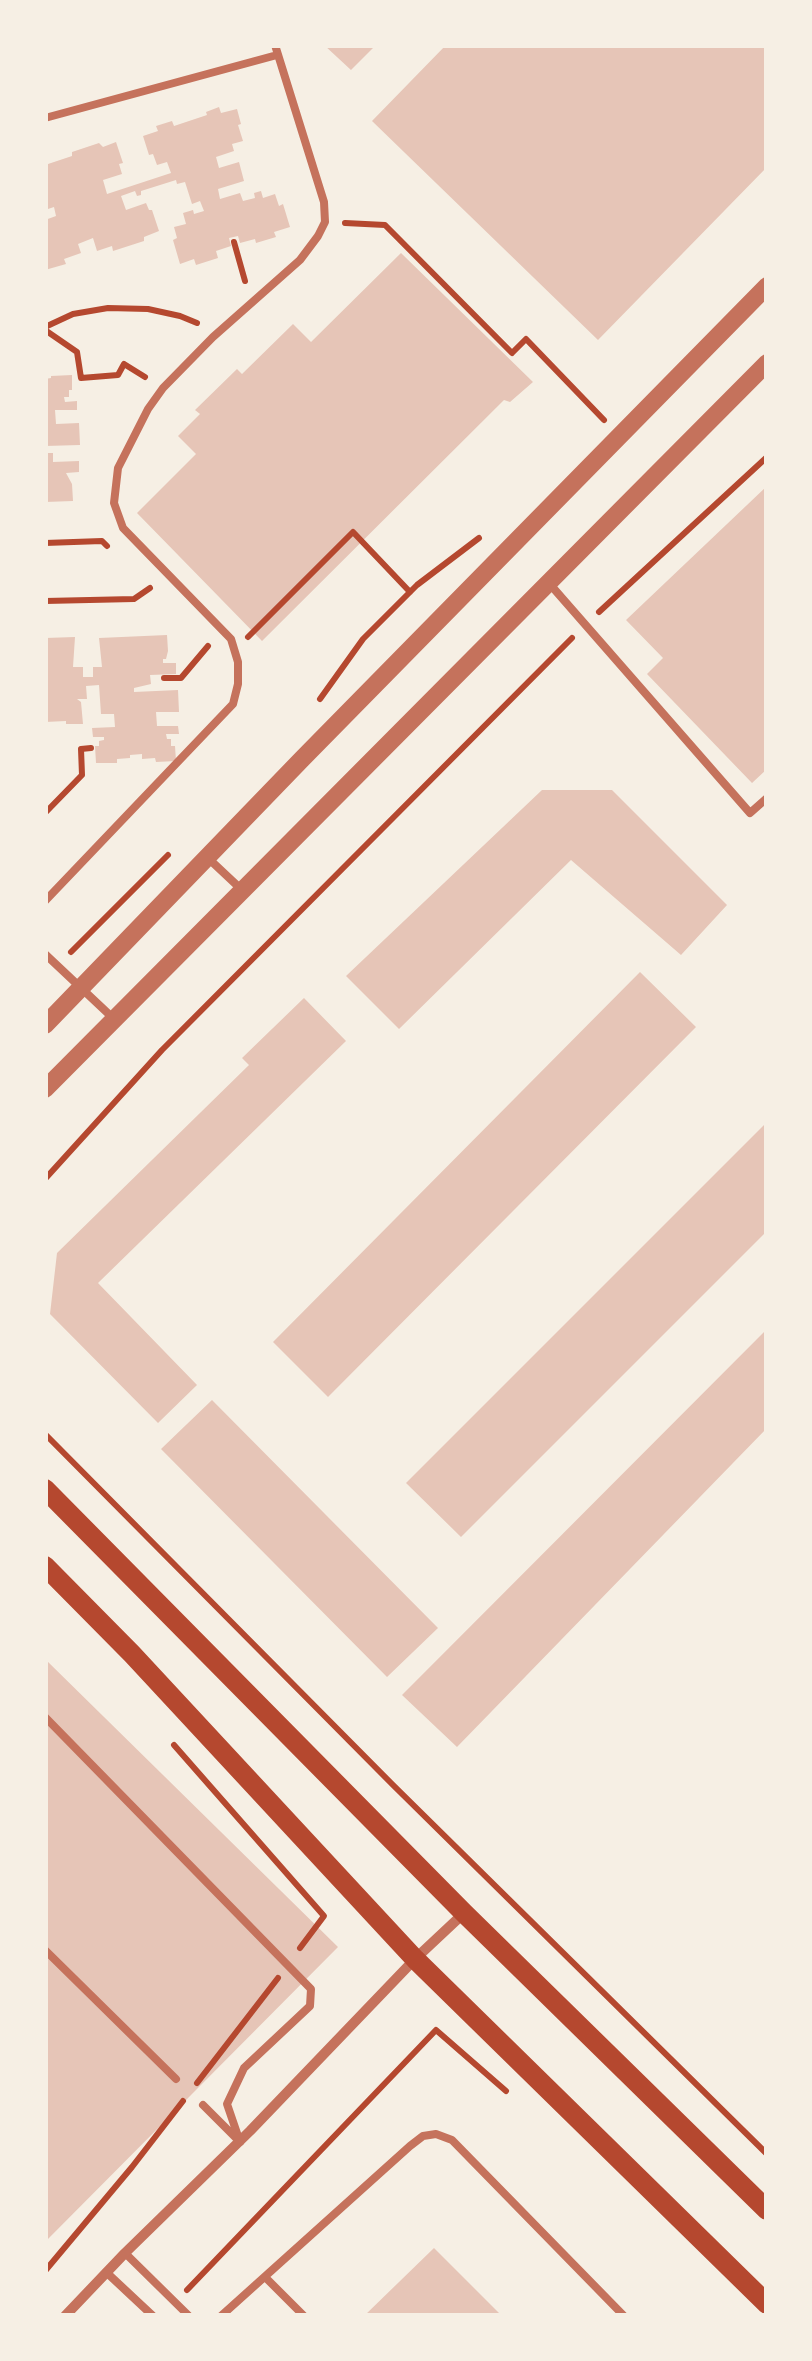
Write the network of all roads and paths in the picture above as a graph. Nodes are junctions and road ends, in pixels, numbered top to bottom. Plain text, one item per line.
1 (276, 50) edge
2 (45, 118) edge
3 (325, 222) junction
4 (234, 242) dead end
5 (767, 286) edge
6 (261, 294) junction
7 (45, 328) edge
8 (213, 337) junction
9 (767, 363) edge
10 (163, 388) junction
11 (605, 422) dead end
12 (767, 457) edge
13 (45, 543) edge
14 (114, 552) dead end
15 (138, 576) dead end
16 (548, 582) junction
17 (150, 588) junction
18 (410, 592) dead end
19 (161, 600) dead end
20 (45, 601) edge
21 (586, 624) junction
22 (197, 635) dead end
23 (235, 640) dead end
24 (222, 644) dead end
25 (208, 647) junction
26 (164, 678) dead end
27 (91, 748) dead end
28 (767, 798) edge
29 (45, 813) edge
30 (208, 858) junction
31 (242, 890) junction
32 (45, 901) edge
33 (45, 954) edge
34 (83, 988) junction
35 (114, 1020) junction
36 (45, 1026) edge
37 (45, 1089) edge
38 (45, 1179) edge
39 (45, 1434) edge
40 (45, 1489) edge
41 (45, 1566) edge
42 (45, 1717) edge
43 (172, 1742) dead end
44 (464, 1913) junction
45 (324, 1916) dead end
46 (45, 1950) edge
47 (415, 1959) junction
48 (436, 2030) dead end
49 (176, 2079) dead end
50 (203, 2105) dead end
51 (240, 2142) junction
52 (767, 2154) edge
53 (767, 2210) edge
54 (125, 2253) junction
55 (106, 2272) junction
56 (265, 2278) junction
57 (176, 2303) junction
58 (767, 2304) edge
59 (65, 2316) edge
60 (153, 2316) edge
61 (189, 2316) edge
62 (221, 2316) edge
63 (304, 2316) edge
64 (624, 2316) edge

1 - 2 lane
1 - 3 lane
3 - 6 lane
3 - 11 path
4 - 6 path
5 - 30 street
6 - 8 lane
7 - 8 path
7 - 10 path
8 - 10 lane
9 - 16 street
10 - 32 lane
12 - 21 path
13 - 14 path
15 - 17 path
16 - 21 lane
16 - 31 street
17 - 19 path
17 - 20 path
18 - 23 path
21 - 28 lane
21 - 38 path
22 - 25 path
24 - 25 path
25 - 26 path
27 - 29 path
30 - 31 lane
30 - 34 street
31 - 35 street
33 - 34 lane
34 - 35 lane
34 - 36 street
35 - 37 street
39 - 52 path
40 - 44 main road
41 - 47 main road
42 - 51 lane
43 - 45 path
44 - 47 street
44 - 53 main road
46 - 49 lane
47 - 51 street
47 - 58 main road
48 - 57 path
50 - 51 lane
51 - 54 street
54 - 55 street
54 - 57 lane
55 - 59 street
55 - 60 lane
56 - 62 lane
56 - 63 lane
56 - 64 lane
57 - 61 lane

